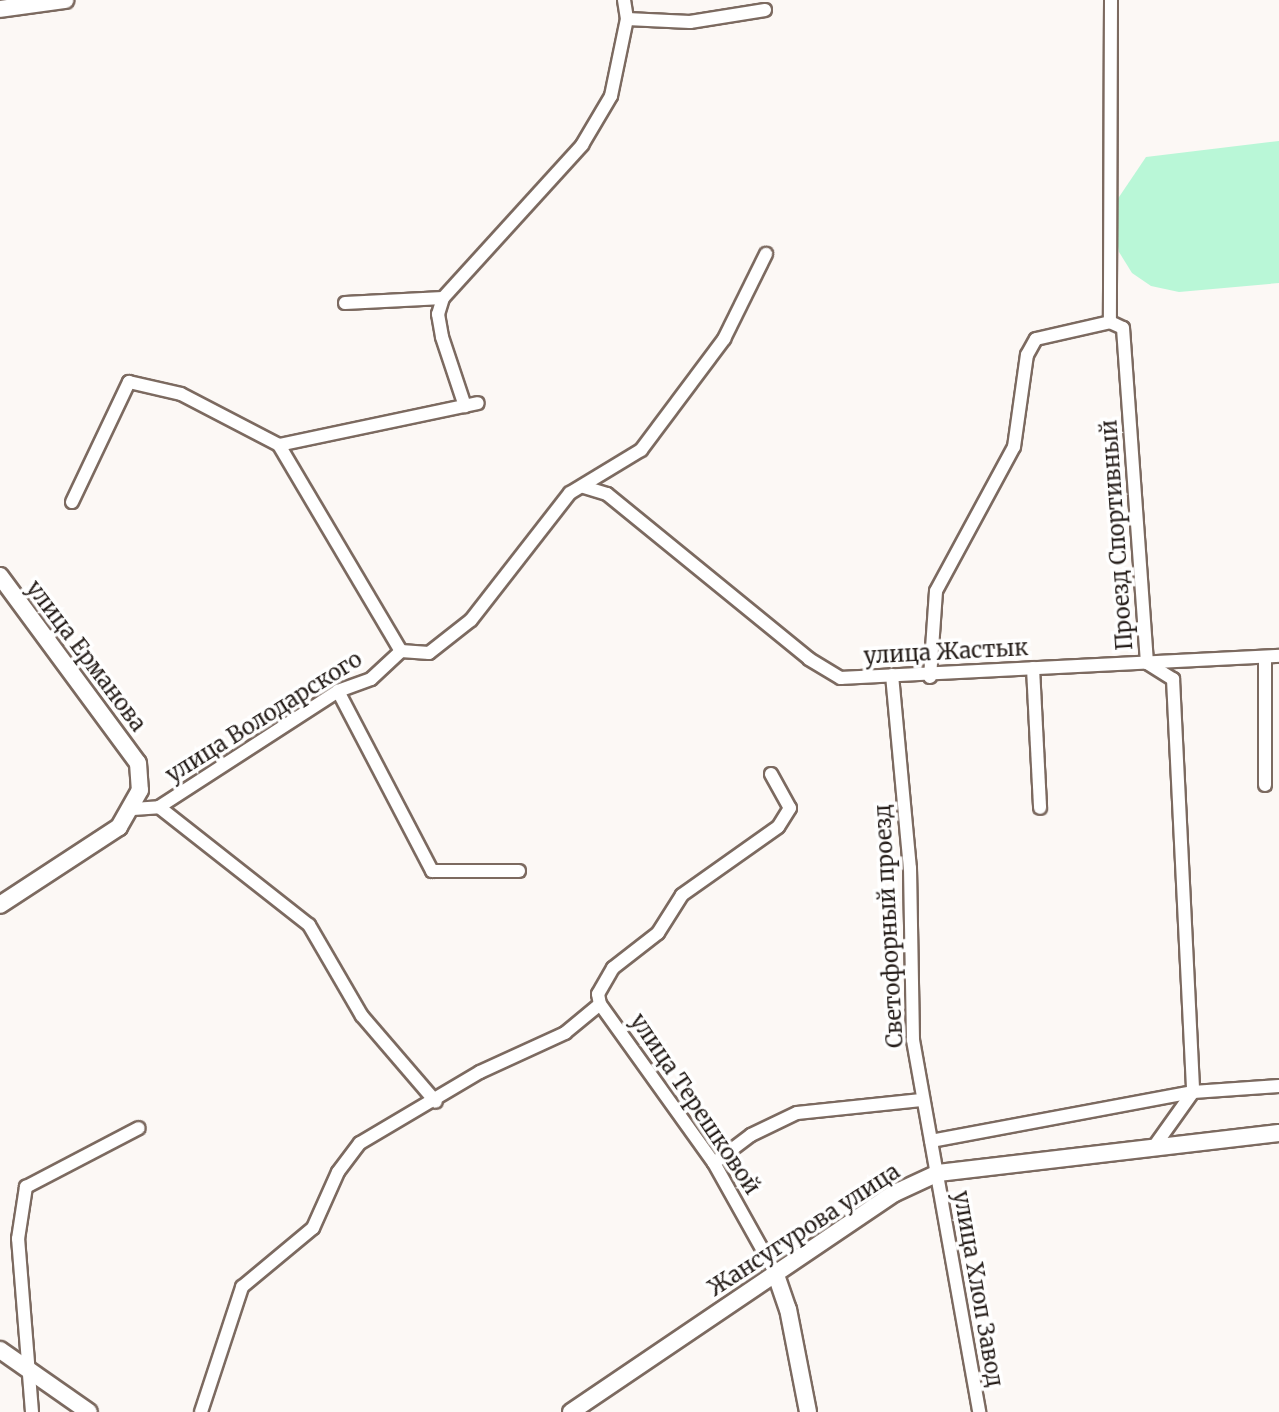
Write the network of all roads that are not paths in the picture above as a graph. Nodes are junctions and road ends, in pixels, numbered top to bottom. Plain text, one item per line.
1 (65, 0) edge
2 (624, 0) edge
3 (1111, 0) edge
4 (0, 9) edge
5 (765, 10) dead end
6 (627, 19) junction
7 (766, 254) dead end
8 (443, 298) junction
9 (345, 303) dead end
10 (1110, 322) junction
11 (279, 445) junction
12 (584, 487) junction
13 (72, 502) dead end
14 (0, 576) edge
15 (401, 651) junction
16 (1279, 656) edge
17 (1265, 657) junction
18 (1147, 663) junction
19 (1033, 668) junction
20 (892, 675) junction
21 (930, 677) junction
22 (338, 691) junction
23 (771, 774) dead end
24 (1265, 785) dead end
25 (159, 807) junction
26 (1040, 808) dead end
27 (133, 809) junction
28 (519, 871) dead end
29 (0, 905) edge
30 (600, 1004) junction
31 (1279, 1086) edge
32 (1193, 1092) junction
33 (921, 1100) junction
34 (436, 1102) junction
35 (139, 1128) dead end
36 (1279, 1133) edge
37 (931, 1141) junction
38 (1153, 1148) junction
39 (714, 1163) junction
40 (938, 1173) junction
41 (775, 1272) junction
42 (0, 1350) edge
43 (28, 1371) junction
44 (32, 1412) edge
45 (89, 1412) edge
46 (201, 1412) edge
47 (571, 1412) edge
48 (808, 1412) edge
49 (979, 1412) edge

1 - 4 street
2 - 6 street
3 - 10 street, Проезд Спортивный
5 - 6 street
6 - 8 street
7 - 12 street
8 - 9 street
8 - 11 street
10 - 18 street, Проезд Спортивный
10 - 21 street
11 - 13 street
11 - 15 street
12 - 15 street
12 - 20 street, улица Жастык
14 - 27 street, улица Ерманова
15 - 22 street, улица Володарского
16 - 17 street, улица Жастык
17 - 18 street, улица Жастык
17 - 24 street
18 - 19 street, улица Жастык
18 - 32 street, Проезд Спортивный
19 - 21 street, улица Жастык
19 - 26 street
20 - 21 street, улица Жастык
20 - 33 street, Светофорный проезд
22 - 25 street, улица Володарского
22 - 28 street
23 - 30 street
25 - 27 street, улица Володарского
25 - 34 street
27 - 29 street
30 - 34 street
30 - 39 street, улица Терешковой
31 - 32 street
32 - 37 street
32 - 38 street
33 - 37 street, Светофорный проезд
33 - 39 street
34 - 46 street
35 - 43 street
36 - 38 street, Жансугурова улица
37 - 40 street, Светофорный проезд
38 - 40 street, Жансугурова улица
39 - 41 street, улица Терешковой
40 - 41 street, Жансугурова улица
40 - 49 street, улица Хлоп Завод
41 - 47 street, Жансугурова улица
41 - 48 street, улица Терешковой
42 - 43 street
43 - 44 street
43 - 45 street

